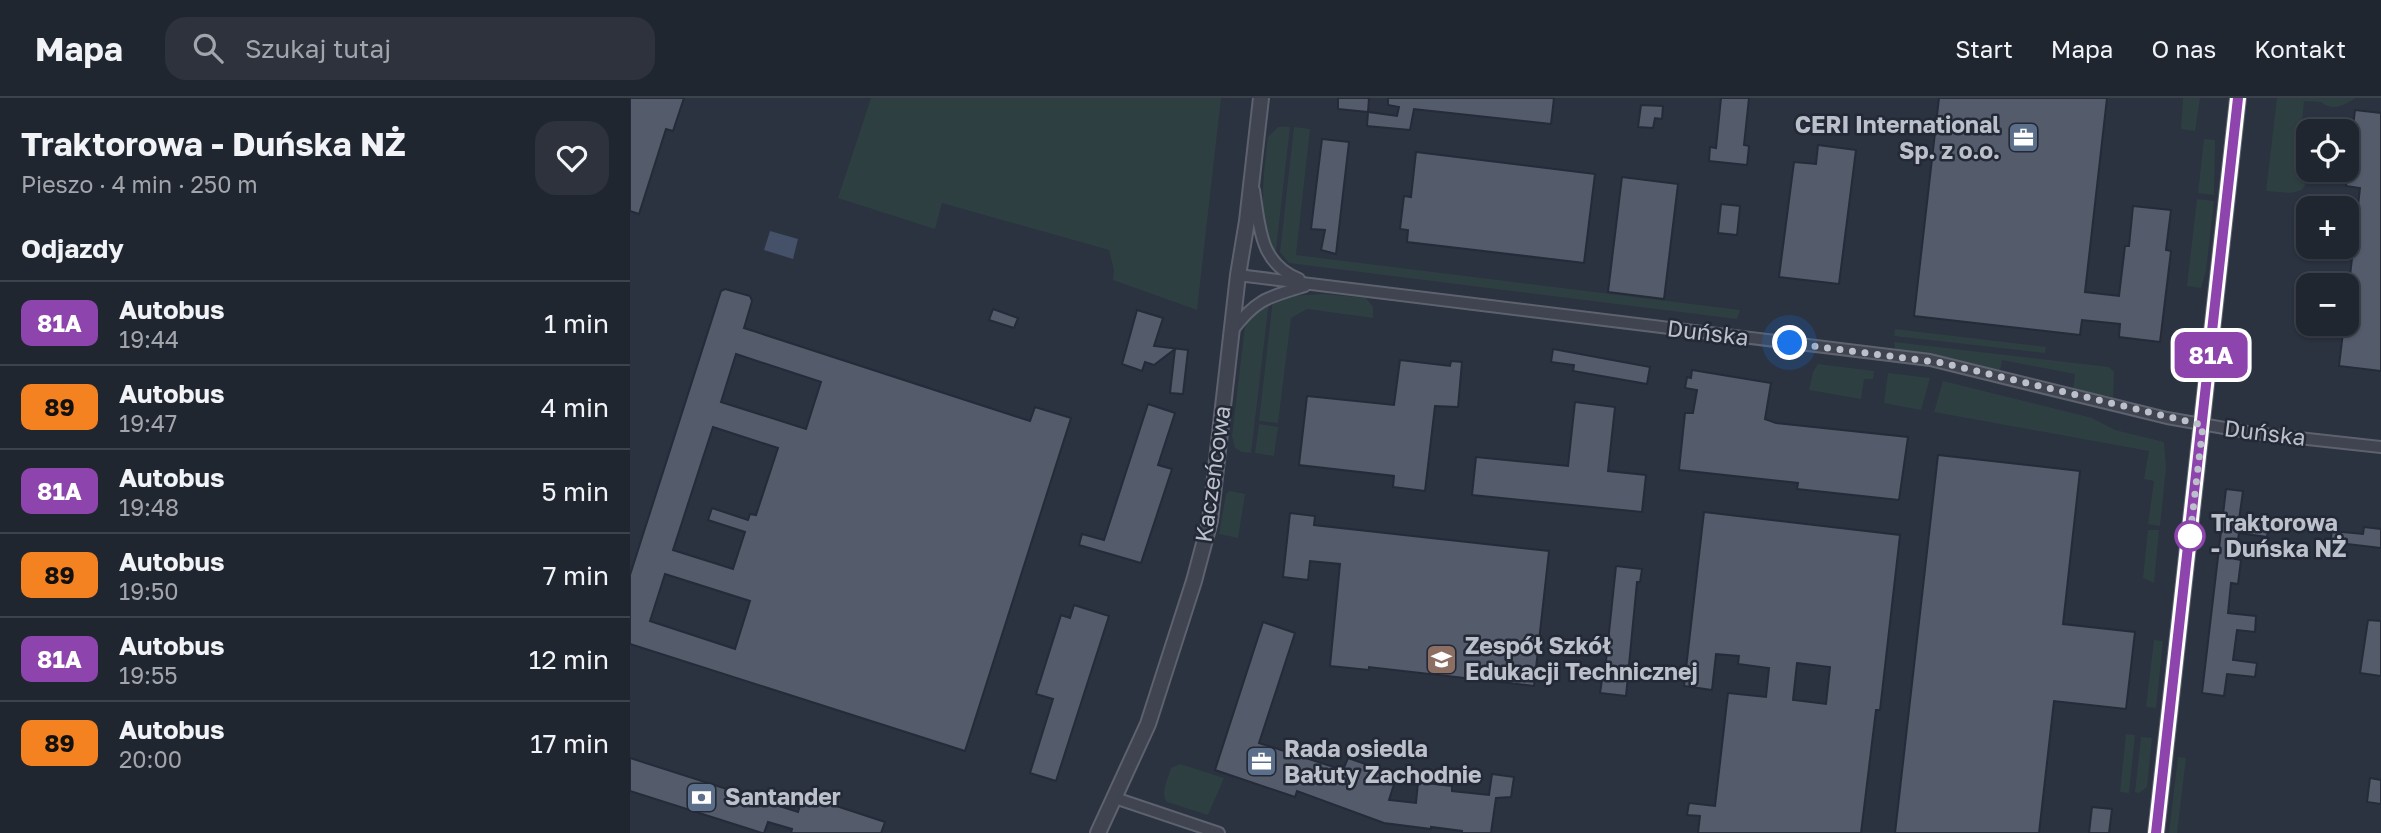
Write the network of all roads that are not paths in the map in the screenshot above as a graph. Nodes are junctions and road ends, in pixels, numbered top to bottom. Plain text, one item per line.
1 (1261, 98) edge
2 (2238, 98) edge
3 (1252, 180) junction
4 (1238, 275) junction
5 (1311, 284) junction
6 (1232, 331) junction
7 (2203, 425) junction
8 (2381, 447) edge
9 (1115, 798) junction
10 (1098, 833) edge
11 (1219, 833) edge
12 (2156, 833) edge

1 - 3 street, Kaczeńcowa
2 - 7 street
3 - 4 street, Kaczeńcowa
3 - 5 street
4 - 5 street, Duńska
4 - 6 street, Kaczeńcowa
5 - 6 street
5 - 7 street, Duńska
6 - 9 street, Kaczeńcowa
7 - 8 street, Duńska
7 - 12 street
9 - 10 street, Kaczeńcowa
9 - 11 street

